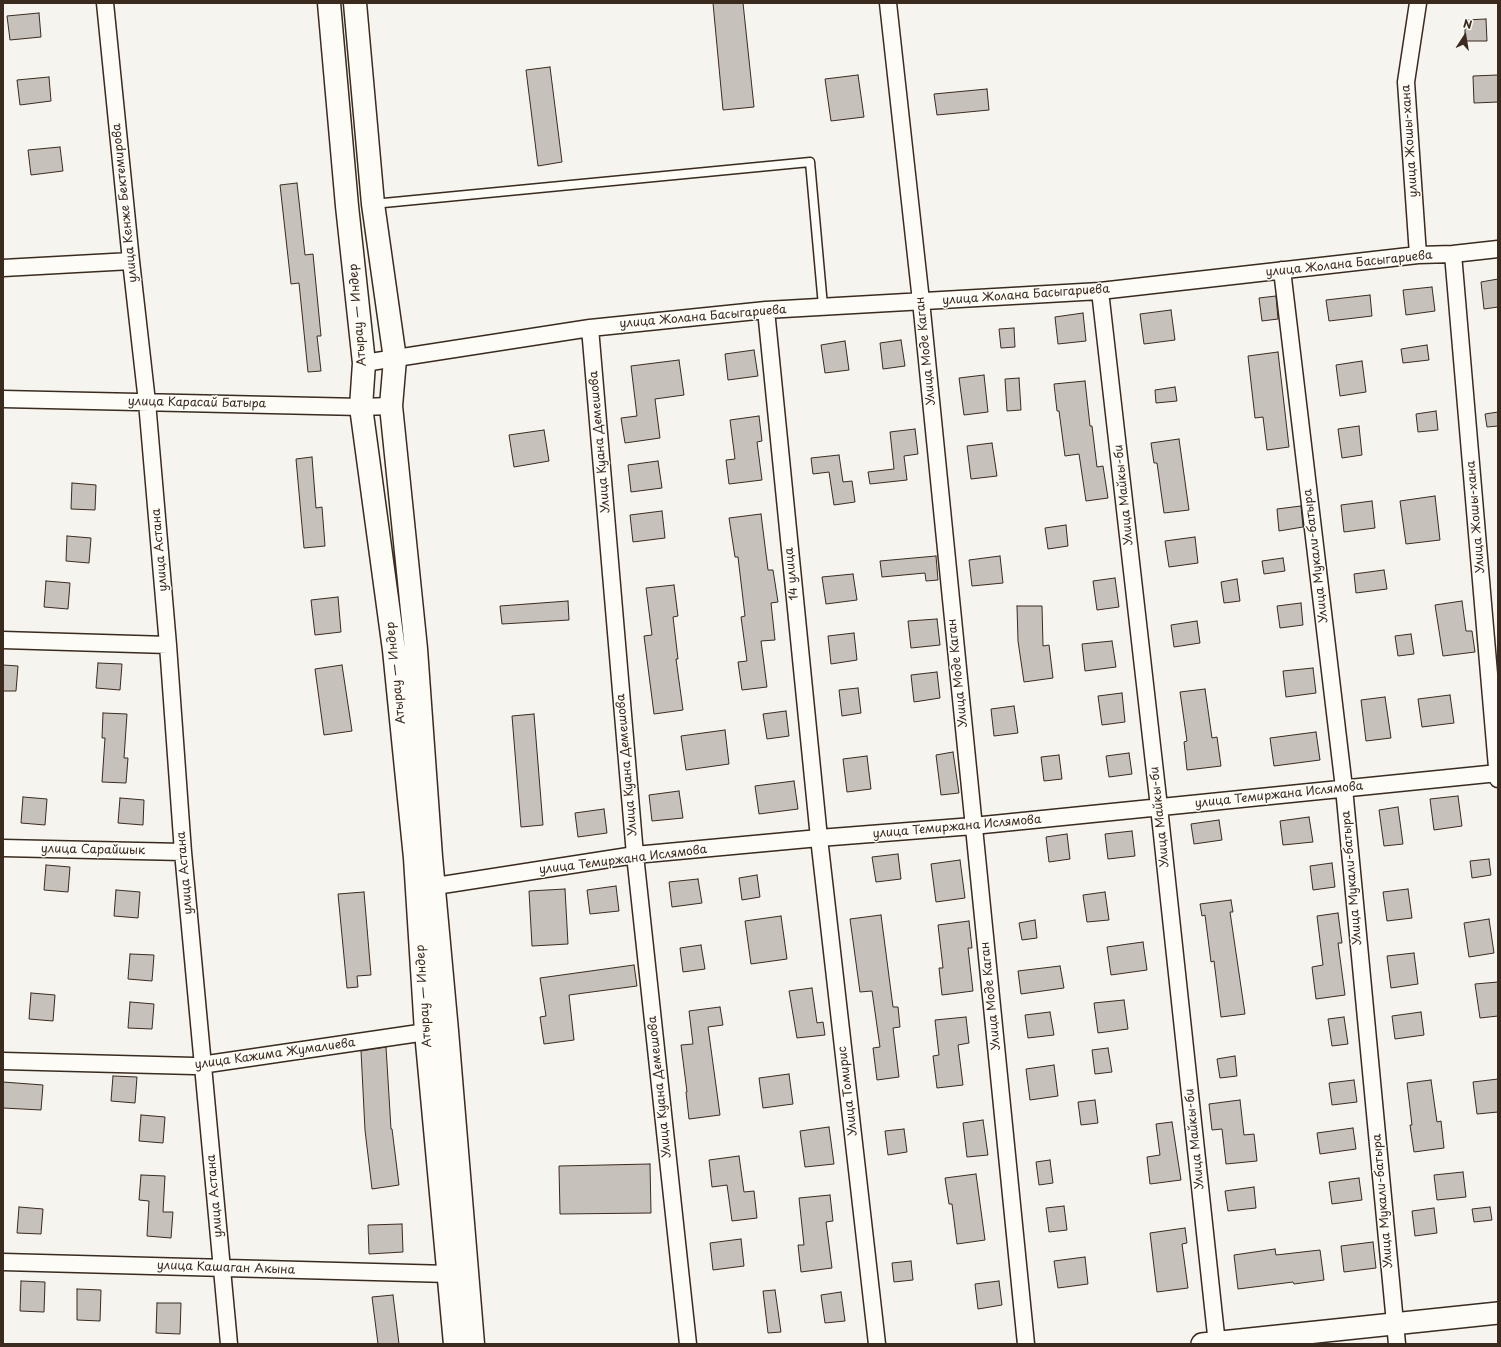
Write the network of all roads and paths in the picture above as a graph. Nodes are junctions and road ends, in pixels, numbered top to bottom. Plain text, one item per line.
1 (105, 3) edge
2 (329, 3) edge
3 (355, 3) edge
4 (888, 3) edge
5 (1418, 3) edge
6 (373, 204) junction
7 (1498, 250) edge
8 (1453, 254) junction
9 (1418, 255) junction
10 (130, 261) junction
11 (3, 268) edge
12 (1282, 270) junction
13 (1100, 291) junction
14 (921, 301) junction
15 (823, 306) junction
16 (766, 310) junction
17 (590, 328) junction
18 (395, 359) junction
19 (364, 363) junction
20 (3, 399) edge
21 (147, 402) junction
22 (391, 406) junction
23 (362, 407) junction
24 (3, 640) edge
25 (168, 645) junction
26 (1498, 776) edge
27 (1344, 788) junction
28 (1159, 807) junction
29 (974, 826) junction
30 (819, 838) junction
31 (3, 848) edge
32 (183, 852) junction
33 (635, 856) junction
34 (426, 887) junction
35 (426, 1032) junction
36 (3, 1061) edge
37 (203, 1065) junction
38 (3, 1262) edge
39 (221, 1268) junction
40 (449, 1274) junction
41 (1498, 1313) edge
42 (1395, 1324) junction
43 (1212, 1343) edge
44 (229, 1344) edge
45 (455, 1344) edge
46 (473, 1344) edge
47 (688, 1344) edge
48 (877, 1344) edge
49 (1026, 1344) edge
50 (1397, 1344) edge

1 - 10 street, улица Кенже Бектемирова
2 - 19 main road, Атырау — Индер
3 - 6 main road, Атырау — Индер
4 - 14 street, Улица Моде Каган
5 - 9 street, улица Жошы-хана
6 - 15 lane
6 - 18 main road, Атырау — Индер
7 - 8 street, улица Жолана Басыгариева
8 - 9 street, улица Жолана Басыгариева
8 - 26 street, Улица Жошы-хана
9 - 12 street, улица Жолана Басыгариева
10 - 11 street
10 - 21 street, улица Кенже Бектемирова
12 - 13 street, улица Жолана Басыгариева
12 - 27 street, Улица Мукали-батыра
13 - 14 street, улица Жолана Басыгариева
13 - 28 street, Улица Майкы-би
14 - 15 street, улица Жолана Басыгариева
14 - 29 street, Улица Моде Каган
15 - 16 street, улица Жолана Басыгариева
16 - 17 street, улица Жолана Басыгариева
16 - 30 street, 14 улица
17 - 18 street, улица Жолана Басыгариева
17 - 33 street, Улица Куана Демешова
18 - 19 street, улица Жолана Басыгариева
18 - 22 main road, Атырау — Индер
19 - 23 main road, Атырау — Индер
20 - 21 street, улица Карасай Батыра
21 - 23 street, улица Карасай Батыра
21 - 25 street, улица Астана
22 - 23 street, улица Карасай Батыра
22 - 34 main road, Атырау — Индер
23 - 34 main road, Атырау — Индер
24 - 25 street
25 - 32 street, улица Астана
26 - 27 street, улица Темиржана Ислямова
27 - 28 street, улица Темиржана Ислямова
27 - 42 street, Улица Мукали-батыра
28 - 29 street, улица Темиржана Ислямова
28 - 43 street, Улица Майкы-би
29 - 30 street, улица Темиржана Ислямова
29 - 49 street, Улица Моде Каган
30 - 33 street, улица Темиржана Ислямова
30 - 48 street, Улица Томирис
31 - 32 street, улица Сарайшык
32 - 37 street, улица Астана
33 - 34 street, улица Темиржана Ислямова
33 - 47 street, Улица Куана Демешова
34 - 35 main road, Атырау — Индер
34 - 46 main road, Атырау — Индер
35 - 37 street, улица Кажима Жумалиева
35 - 40 main road, Атырау — Индер
36 - 37 street, улица Кажима Жумалиева
37 - 39 street, улица Астана
38 - 39 street, улица Кашаган Акына
39 - 40 street, улица Кашаган Акына
39 - 44 street, улица Астана
40 - 45 main road, Атырау — Индер
41 - 42 street
42 - 43 street
42 - 50 street, Улица Мукали-батыра

